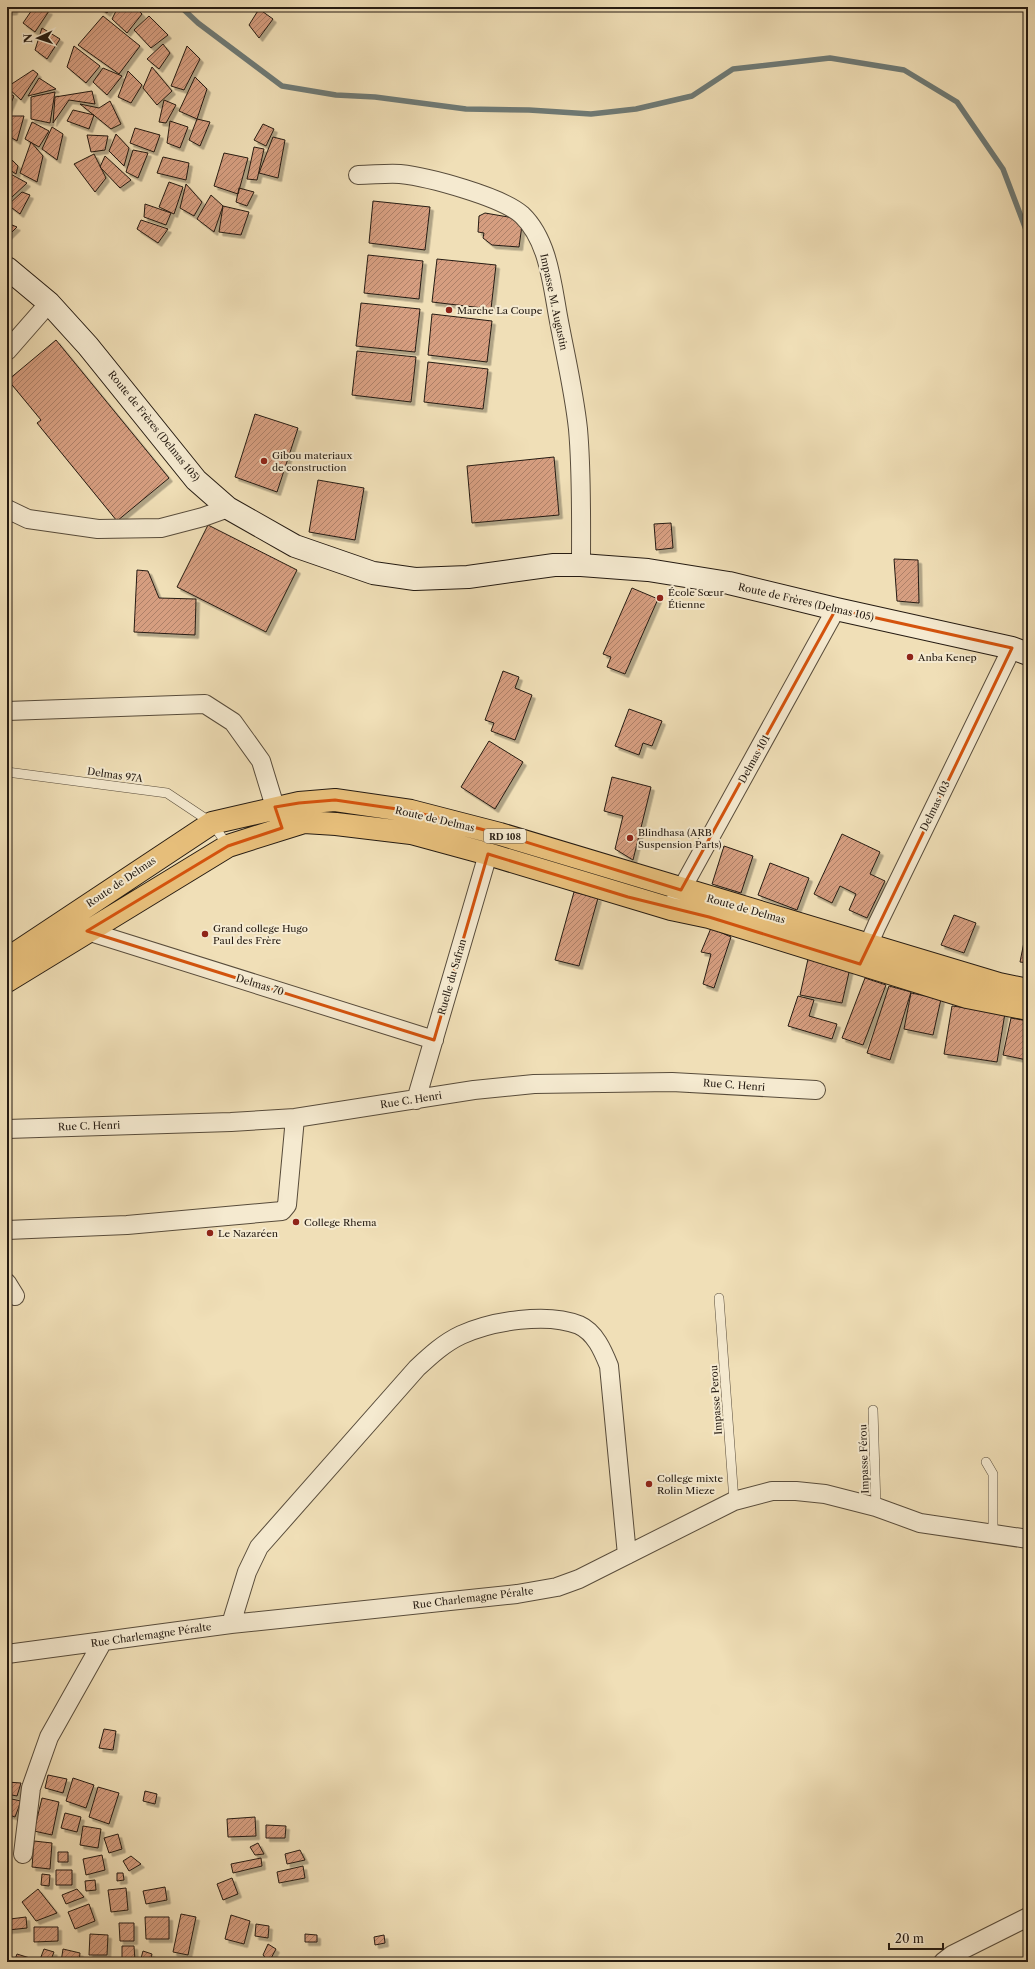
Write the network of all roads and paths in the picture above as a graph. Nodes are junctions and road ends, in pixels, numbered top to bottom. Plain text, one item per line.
1 (358, 175) dead end
2 (7, 268) edge
3 (49, 303) junction
4 (7, 351) edge
5 (228, 508) junction
6 (7, 509) edge
7 (581, 565) junction
8 (836, 609) junction
9 (1020, 651) edge
10 (7, 711) edge
11 (7, 772) edge
12 (275, 807) junction
13 (212, 823) junction
14 (282, 828) junction
15 (228, 846) junction
16 (488, 854) junction
17 (676, 899) junction
18 (87, 931) junction
19 (864, 954) junction
20 (7, 959) edge
21 (7, 981) edge
22 (1028, 990) edge
23 (1028, 1009) edge
24 (434, 1040) junction
25 (816, 1090) dead end
26 (416, 1100) junction
27 (295, 1118) junction
28 (7, 1129) edge
29 (7, 1230) edge
30 (719, 1298) dead end
31 (873, 1410) dead end
32 (986, 1462) dead end
33 (734, 1500) junction
34 (876, 1507) junction
35 (993, 1534) junction
36 (1028, 1539) edge
37 (627, 1555) junction
38 (231, 1624) junction
39 (103, 1641) junction
40 (9, 1659) edge
41 (23, 1854) dead end
42 (1028, 1916) edge
43 (943, 1962) edge

1 - 7 street, Impasse M. Augustin
2 - 3 main road, Route de Frères (Delmas 105)
3 - 4 street
3 - 5 main road, Route de Frères (Delmas 105)
5 - 6 street
5 - 7 main road, Route de Frères (Delmas 105)
7 - 8 main road, Route de Frères (Delmas 105)
8 - 9 main road, Route de Frères (Delmas 105)
8 - 17 street, Delmas 101
9 - 19 street, Delmas 103
10 - 12 street
11 - 13 lane, Delmas 97A
12 - 13 main road, Route de Delmas / RD 108
12 - 14 street
12 - 17 main road, Route de Delmas / RD 108
13 - 15 lane
13 - 20 main road, Route de Delmas / RD 108
14 - 15 main road, Route de Delmas / RD 108
14 - 16 main road, Route de Delmas / RD 108
15 - 18 main road, Route de Delmas / RD 108
16 - 17 main road, Route de Delmas / RD 108
16 - 24 street, Ruelle du Safran
17 - 19 main road, Route de Delmas / RD 108
18 - 21 main road, Route de Delmas / RD 108
18 - 24 street, Delmas 70
19 - 22 main road, Route de Delmas / RD 108
19 - 23 main road, Route de Delmas / RD 108
24 - 26 street, Ruelle du Safran
25 - 26 street, Rue C. Henri
26 - 27 street, Rue C. Henri
27 - 28 street, Rue C. Henri
27 - 29 street
30 - 33 lane, Impasse Perou
31 - 34 lane, Impasse Férou
32 - 35 lane
33 - 34 street, Rue Charlemagne Péralte
33 - 37 street, Rue Charlemagne Péralte
34 - 35 street, Rue Charlemagne Péralte
35 - 36 street, Rue Charlemagne Péralte
37 - 38 street, Rue Charlemagne Péralte
37 - 38 street
38 - 39 street, Rue Charlemagne Péralte
39 - 40 street, Rue Charlemagne Péralte
39 - 41 street
42 - 43 street

